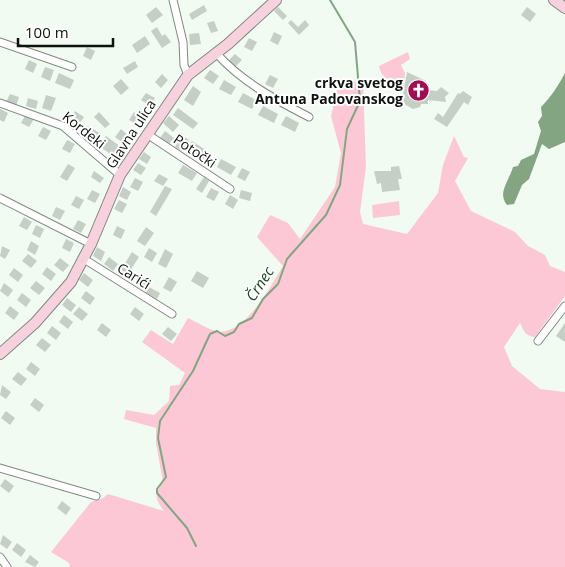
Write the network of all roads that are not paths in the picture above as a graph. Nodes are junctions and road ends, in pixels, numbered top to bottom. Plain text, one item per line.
1 (173, 0) edge
2 (276, 0) edge
3 (554, 0) edge
4 (565, 8) edge
5 (0, 42) edge
6 (217, 54) junction
7 (72, 67) dead end
8 (188, 75) junction
9 (0, 103) edge
10 (309, 117) dead end
11 (147, 134) junction
12 (120, 175) junction
13 (230, 190) dead end
14 (0, 198) edge
15 (91, 244) junction
16 (84, 259) junction
17 (565, 306) edge
18 (172, 314) dead end
19 (538, 341) dead end
20 (0, 354) edge
21 (0, 468) edge
22 (96, 496) dead end
23 (0, 557) edge
24 (7, 567) edge

1 - 8 street
2 - 6 street, Glavna ulica
3 - 4 street
5 - 7 street
6 - 8 street, Glavna ulica
6 - 10 street
8 - 11 street, Glavna ulica
9 - 12 street, Kordeki
11 - 12 street, Glavna ulica
11 - 13 street, Potočki
12 - 15 street, Glavna ulica
14 - 15 street
15 - 16 street, Glavna ulica
16 - 18 street, Carići
16 - 20 street, Glavna ulica
17 - 19 street
21 - 22 street
23 - 24 street

